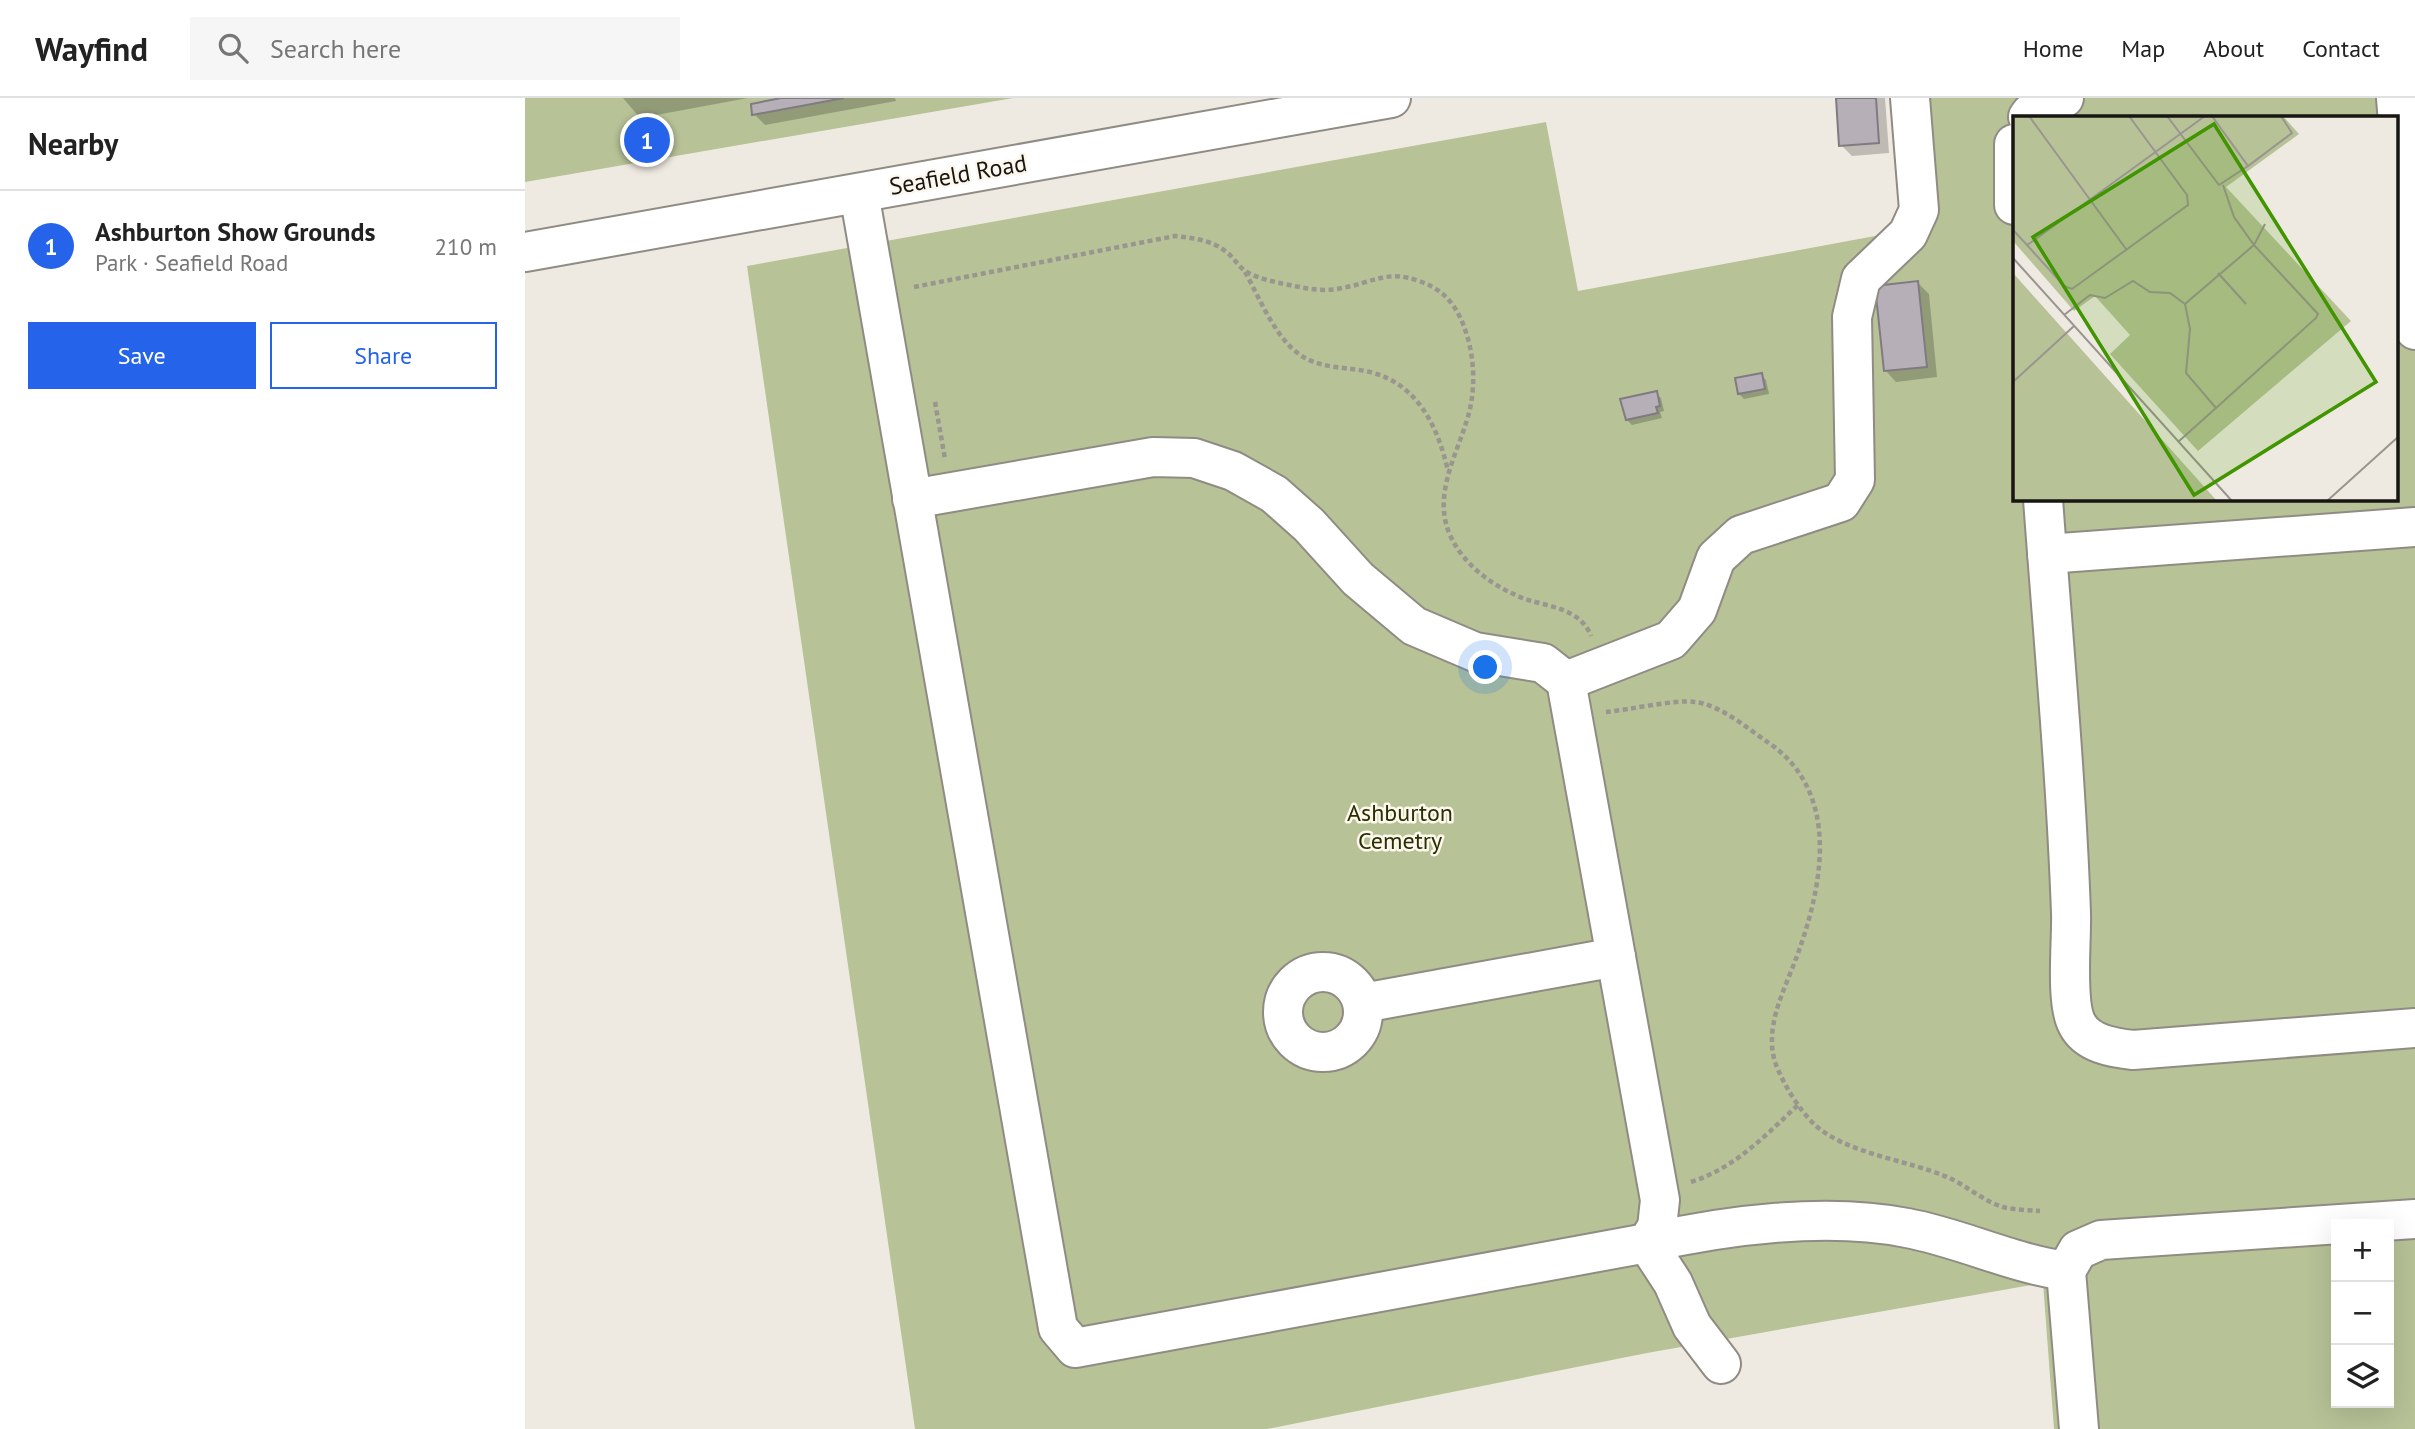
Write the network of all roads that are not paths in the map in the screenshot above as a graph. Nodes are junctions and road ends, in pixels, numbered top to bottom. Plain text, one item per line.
1 (1391, 98) edge
2 (1910, 98) edge
3 (2064, 98) edge
4 (2396, 98) edge
5 (2030, 116) edge
6 (859, 192) junction
7 (525, 251) edge
8 (2415, 330) edge
9 (912, 499) junction
10 (2043, 500) edge
11 (2415, 527) edge
12 (2047, 554) junction
13 (1586, 695) junction
14 (1616, 957) junction
15 (1363, 1003) dead end
16 (2415, 1028) edge
17 (2415, 1219) edge
18 (1647, 1243) junction
19 (2066, 1271) junction
20 (1721, 1364) dead end
21 (2079, 1429) edge

1 - 6 street, Seafield Road
2 - 13 street
3 - 5 street
4 - 8 street
6 - 7 street, Seafield Road
6 - 9 street
9 - 13 street
9 - 18 street
10 - 12 street
11 - 12 street
12 - 16 street
13 - 14 street
14 - 15 street
14 - 18 street
17 - 19 street
18 - 19 street
18 - 20 street
19 - 21 street

